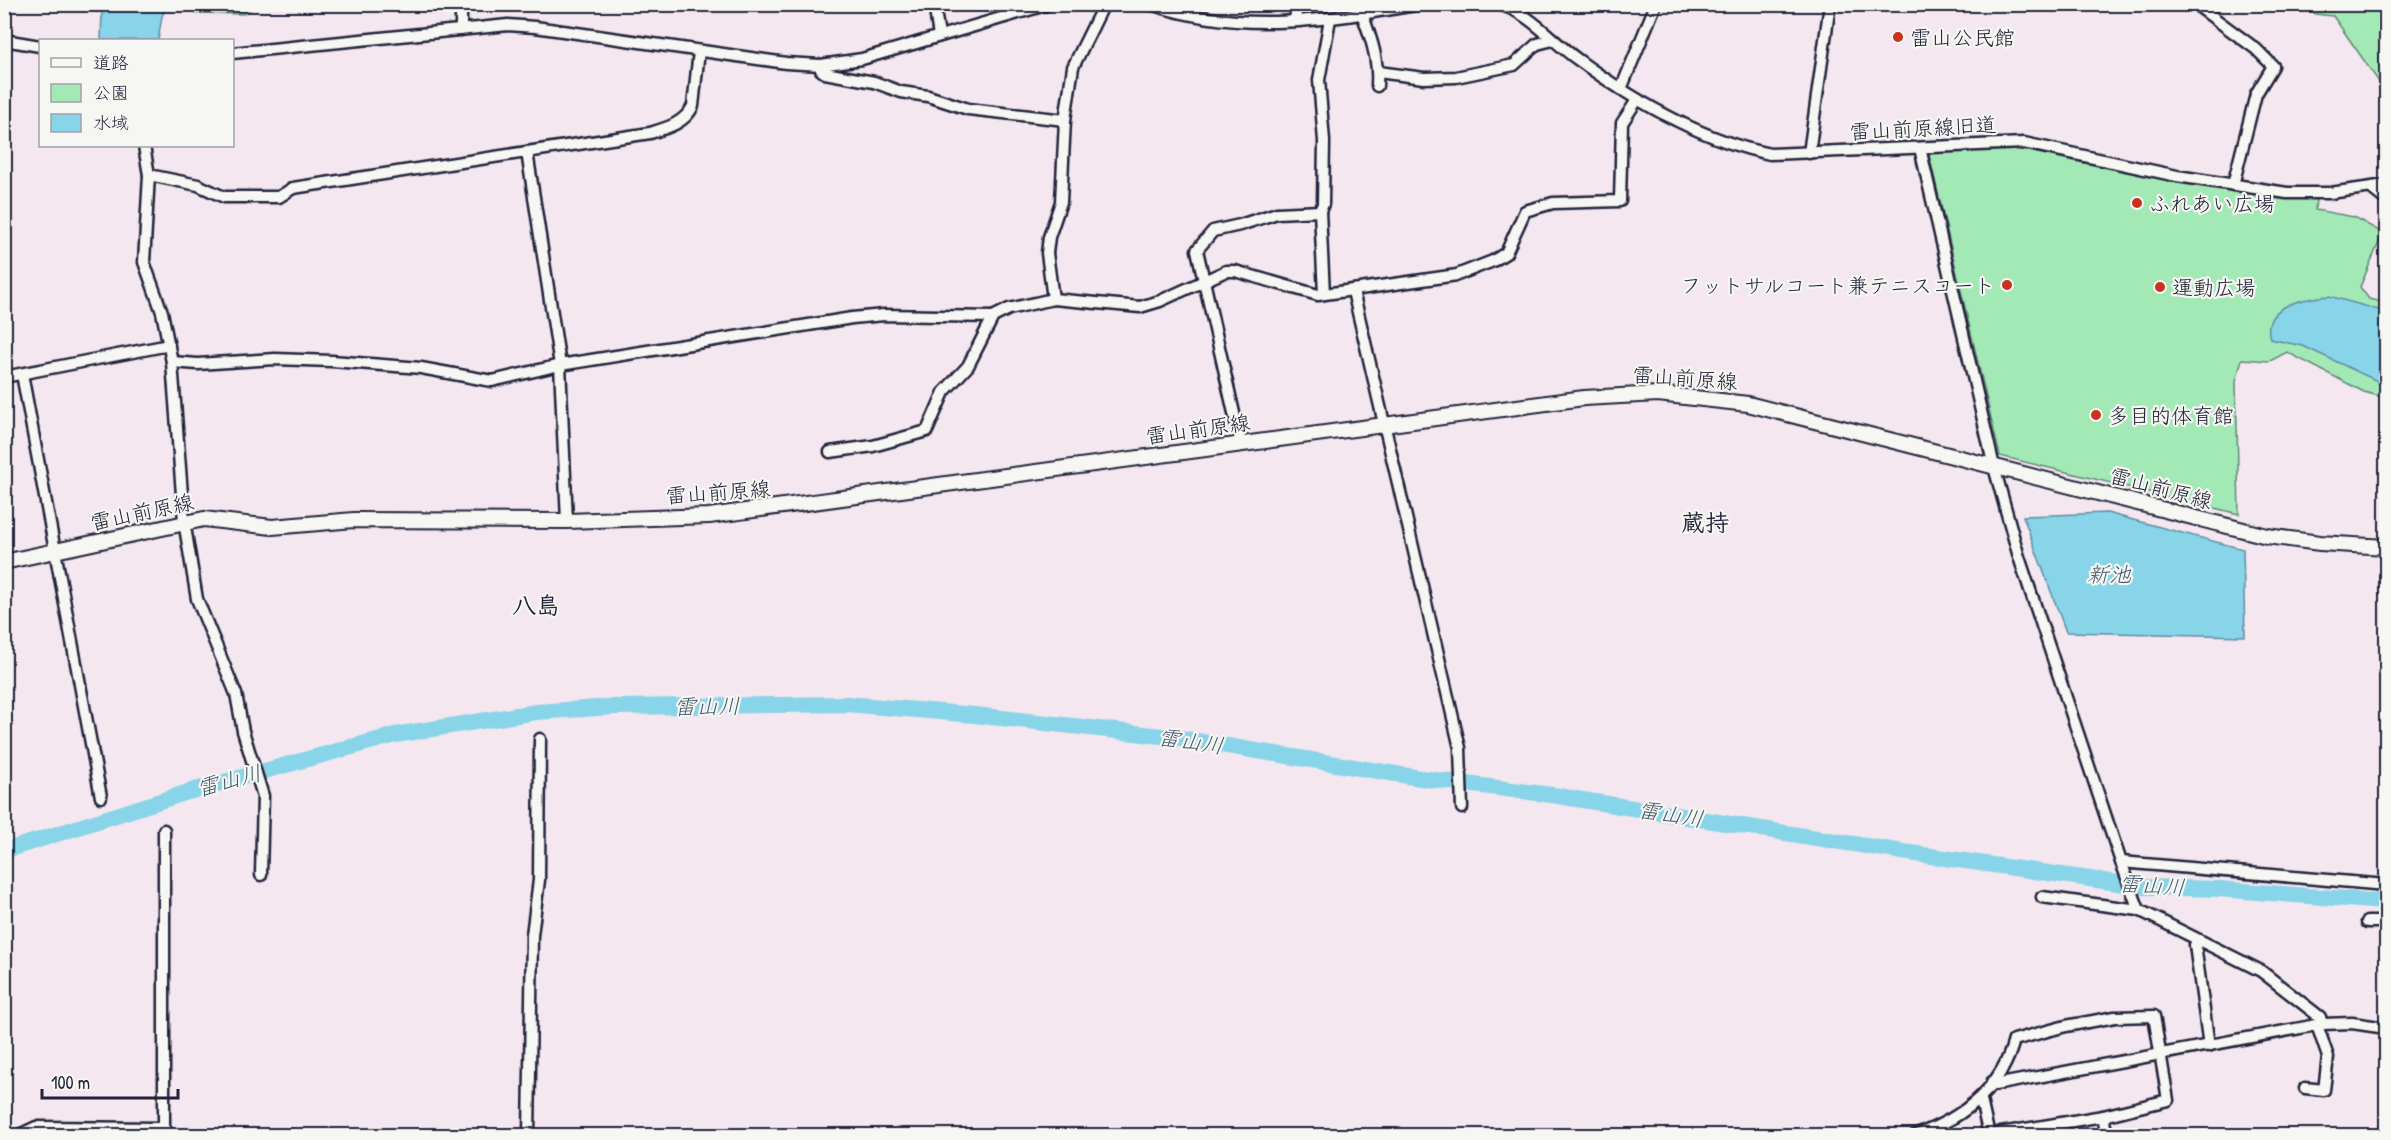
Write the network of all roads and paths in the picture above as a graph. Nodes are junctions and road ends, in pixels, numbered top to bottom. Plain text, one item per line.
1 (461, 4) edge
2 (934, 4) edge
3 (1050, 4) edge
4 (1104, 4) edge
5 (1149, 4) edge
6 (1296, 4) edge
7 (1423, 4) edge
8 (1656, 4) edge
9 (1830, 4) edge
10 (2195, 4) edge
11 (1505, 5) edge
12 (1362, 14) junction
13 (1330, 19) junction
14 (1295, 20) junction
15 (462, 30) junction
16 (939, 36) junction
17 (4, 40) edge
18 (1553, 40) junction
19 (39, 46) edge
20 (699, 51) junction
21 (234, 53) edge
22 (821, 65) junction
23 (1378, 72) junction
24 (1377, 86) dead end
25 (1621, 89) junction
26 (1636, 100) junction
27 (1065, 120) junction
28 (144, 147) edge
29 (1920, 148) junction
30 (526, 152) junction
31 (1809, 153) junction
32 (149, 175) junction
33 (2233, 185) junction
34 (2386, 185) edge
35 (2371, 188) junction
36 (2386, 200) edge
37 (1320, 211) junction
38 (1204, 280) junction
39 (1353, 291) junction
40 (1324, 294) junction
41 (1053, 299) junction
42 (993, 317) junction
43 (169, 345) junction
44 (172, 362) junction
45 (560, 365) junction
46 (22, 374) junction
47 (4, 377) edge
48 (1384, 425) junction
49 (1241, 444) junction
50 (830, 452) dead end
51 (1994, 467) junction
52 (567, 521) junction
53 (184, 522) junction
54 (2386, 547) edge
55 (57, 552) junction
56 (4, 562) edge
57 (540, 739) dead end
58 (101, 797) dead end
59 (1462, 808) dead end
60 (164, 830) dead end
61 (2122, 865) junction
62 (261, 875) dead end
63 (2386, 885) edge
64 (2042, 897) dead end
65 (2139, 906) junction
66 (2367, 922) dead end
67 (2386, 922) edge
68 (2198, 940) junction
69 (2319, 1024) junction
70 (2386, 1028) edge
71 (2209, 1046) junction
72 (2162, 1056) junction
73 (1992, 1082) junction
74 (2305, 1088) dead end
75 (1980, 1100) junction
76 (2103, 1116) junction
77 (167, 1132) edge
78 (1989, 1135) edge
79 (17, 1136) edge
80 (529, 1136) edge
81 (1756, 1136) edge
82 (1797, 1136) edge
83 (1914, 1136) edge
84 (2108, 1136) edge

1 - 15 street
2 - 16 street
3 - 16 street
4 - 27 street
5 - 14 street
6 - 14 street
7 - 12 street
8 - 25 street
9 - 31 street
10 - 33 street
11 - 18 street, 雷山前原線旧道
12 - 13 street
12 - 23 street
13 - 14 street
13 - 37 street
15 - 20 street
15 - 21 street
16 - 22 street
17 - 19 street
18 - 23 street
18 - 25 street, 雷山前原線旧道
20 - 22 street
20 - 30 street
22 - 27 street
23 - 24 street
25 - 26 street, 雷山前原線旧道
26 - 31 street, 雷山前原線旧道
26 - 39 street
27 - 41 street
28 - 32 street
29 - 31 street, 雷山前原線旧道
29 - 33 street, 雷山前原線旧道
29 - 51 street
30 - 32 street
30 - 45 street
32 - 43 street
33 - 35 street, 雷山前原線旧道
34 - 35 street, 雷山前原線旧道
35 - 36 street
37 - 38 street
37 - 40 street
38 - 40 street
38 - 41 street
38 - 49 street
39 - 40 street
39 - 48 street
41 - 42 street
42 - 45 street
42 - 50 street
43 - 44 street
43 - 46 street
44 - 45 street
44 - 53 street
45 - 52 street
46 - 47 street
46 - 55 street
48 - 49 main road, 雷山前原線
48 - 51 main road, 雷山前原線
48 - 59 street
49 - 52 main road, 雷山前原線
51 - 54 main road, 雷山前原線
51 - 61 street
52 - 53 main road, 雷山前原線
53 - 55 main road, 雷山前原線
53 - 62 street
55 - 56 main road, 雷山前原線
55 - 58 street
57 - 80 street
60 - 77 street
61 - 63 street
61 - 65 street
64 - 65 street
65 - 68 street
66 - 67 street
68 - 69 street
68 - 71 street
69 - 70 street
69 - 71 street
69 - 74 street
71 - 72 street
72 - 73 street
72 - 73 street
72 - 76 street
73 - 75 street
75 - 78 street
75 - 83 street
76 - 78 street
76 - 84 street
77 - 79 street
81 - 82 street

